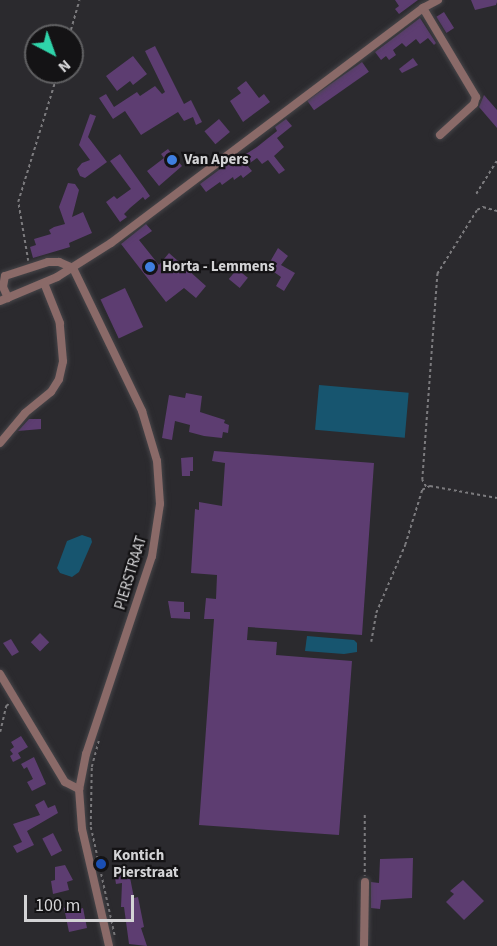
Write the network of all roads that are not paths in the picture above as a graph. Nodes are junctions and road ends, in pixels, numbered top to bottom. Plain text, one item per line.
1 (438, 0) edge
2 (423, 8) junction
3 (440, 135) dead end
4 (73, 268) junction
5 (44, 283) junction
6 (4, 300) edge
7 (0, 443) edge
8 (0, 674) edge
9 (79, 789) junction
10 (365, 882) dead end
11 (109, 946) edge
12 (364, 946) edge

1 - 2 street
2 - 3 street
2 - 4 street
4 - 5 street
4 - 6 street
4 - 9 street, PIERSTRAAT
5 - 6 street
5 - 7 street
8 - 9 street
9 - 11 street, PIERSTRAAT
10 - 12 street

